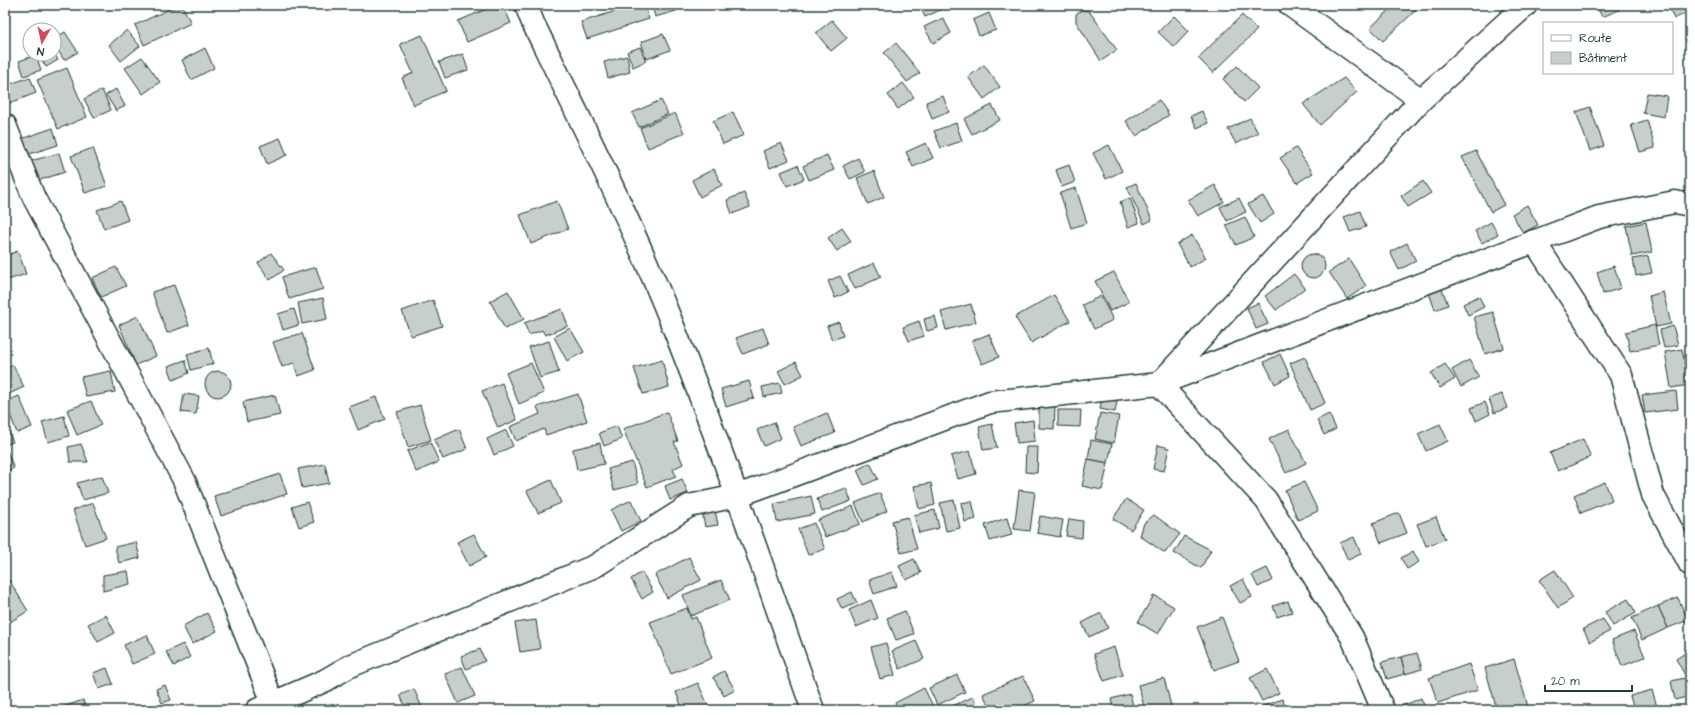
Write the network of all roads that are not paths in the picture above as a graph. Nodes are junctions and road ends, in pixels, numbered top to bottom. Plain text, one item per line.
1 (526, 5) edge
2 (1290, 5) edge
3 (1526, 5) edge
4 (1421, 100) junction
5 (5, 125) edge
6 (1690, 205) edge
7 (1534, 241) junction
8 (1158, 384) junction
9 (737, 496) junction
10 (1690, 564) edge
11 (269, 708) edge
12 (813, 710) edge
13 (1384, 710) edge

1 - 9 street
2 - 4 street
3 - 4 street
4 - 8 street
5 - 11 street
6 - 7 street
7 - 8 street
7 - 10 street
8 - 9 street
8 - 13 street
9 - 11 street
9 - 12 street

